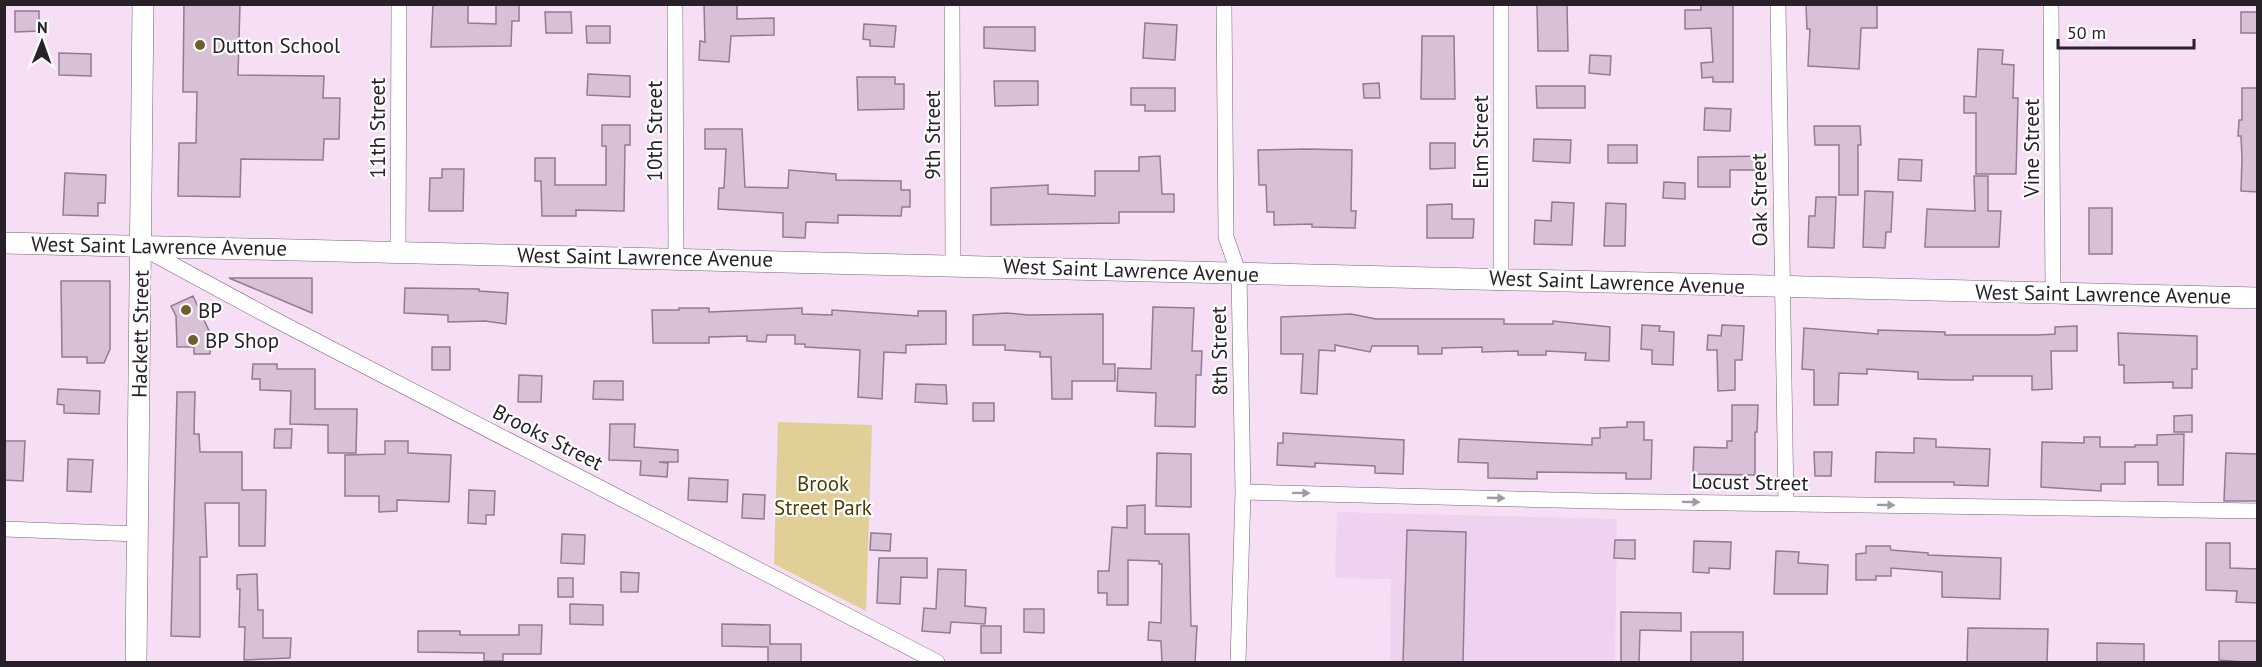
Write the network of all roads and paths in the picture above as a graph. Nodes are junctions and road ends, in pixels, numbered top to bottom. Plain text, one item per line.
1 (143, 4) edge
2 (399, 4) edge
3 (675, 4) edge
4 (952, 4) edge
5 (1224, 4) edge
6 (1501, 4) edge
7 (1778, 4) edge
8 (2051, 4) edge
9 (4, 243) edge
10 (141, 247) junction
11 (398, 251) junction
12 (676, 258) junction
13 (953, 264) junction
14 (1239, 274) junction
15 (1501, 279) junction
16 (1781, 287) junction
17 (2053, 292) junction
18 (2258, 298) edge
19 (1243, 492) junction
20 (1786, 504) junction
21 (2258, 511) edge
22 (4, 529) edge
23 (138, 534) junction
24 (135, 663) edge
25 (937, 663) edge
26 (1238, 663) edge

1 - 10 street, Hackett Street
2 - 11 street, 11th Street
3 - 12 street, 10th Street
4 - 13 street, 9th Street
5 - 14 street, 8th Street
6 - 15 street, Elm Street
7 - 16 street, Oak Street
8 - 17 street, Vine Street
9 - 10 street, West Saint Lawrence Avenue
10 - 11 street, West Saint Lawrence Avenue
10 - 23 street, Hackett Street
10 - 25 street, Brooks Street
11 - 12 street, West Saint Lawrence Avenue
12 - 13 street, West Saint Lawrence Avenue
13 - 14 street, West Saint Lawrence Avenue
14 - 15 street, West Saint Lawrence Avenue
14 - 19 street, 8th Street
15 - 16 street, West Saint Lawrence Avenue
16 - 17 street, West Saint Lawrence Avenue
16 - 20 street, Oak Street
17 - 18 street, West Saint Lawrence Avenue
19 -> 20 street, Locust Street
19 - 26 street, 8th Street
20 -> 21 street, Locust Street
22 - 23 street
23 - 24 street, Hackett Street

